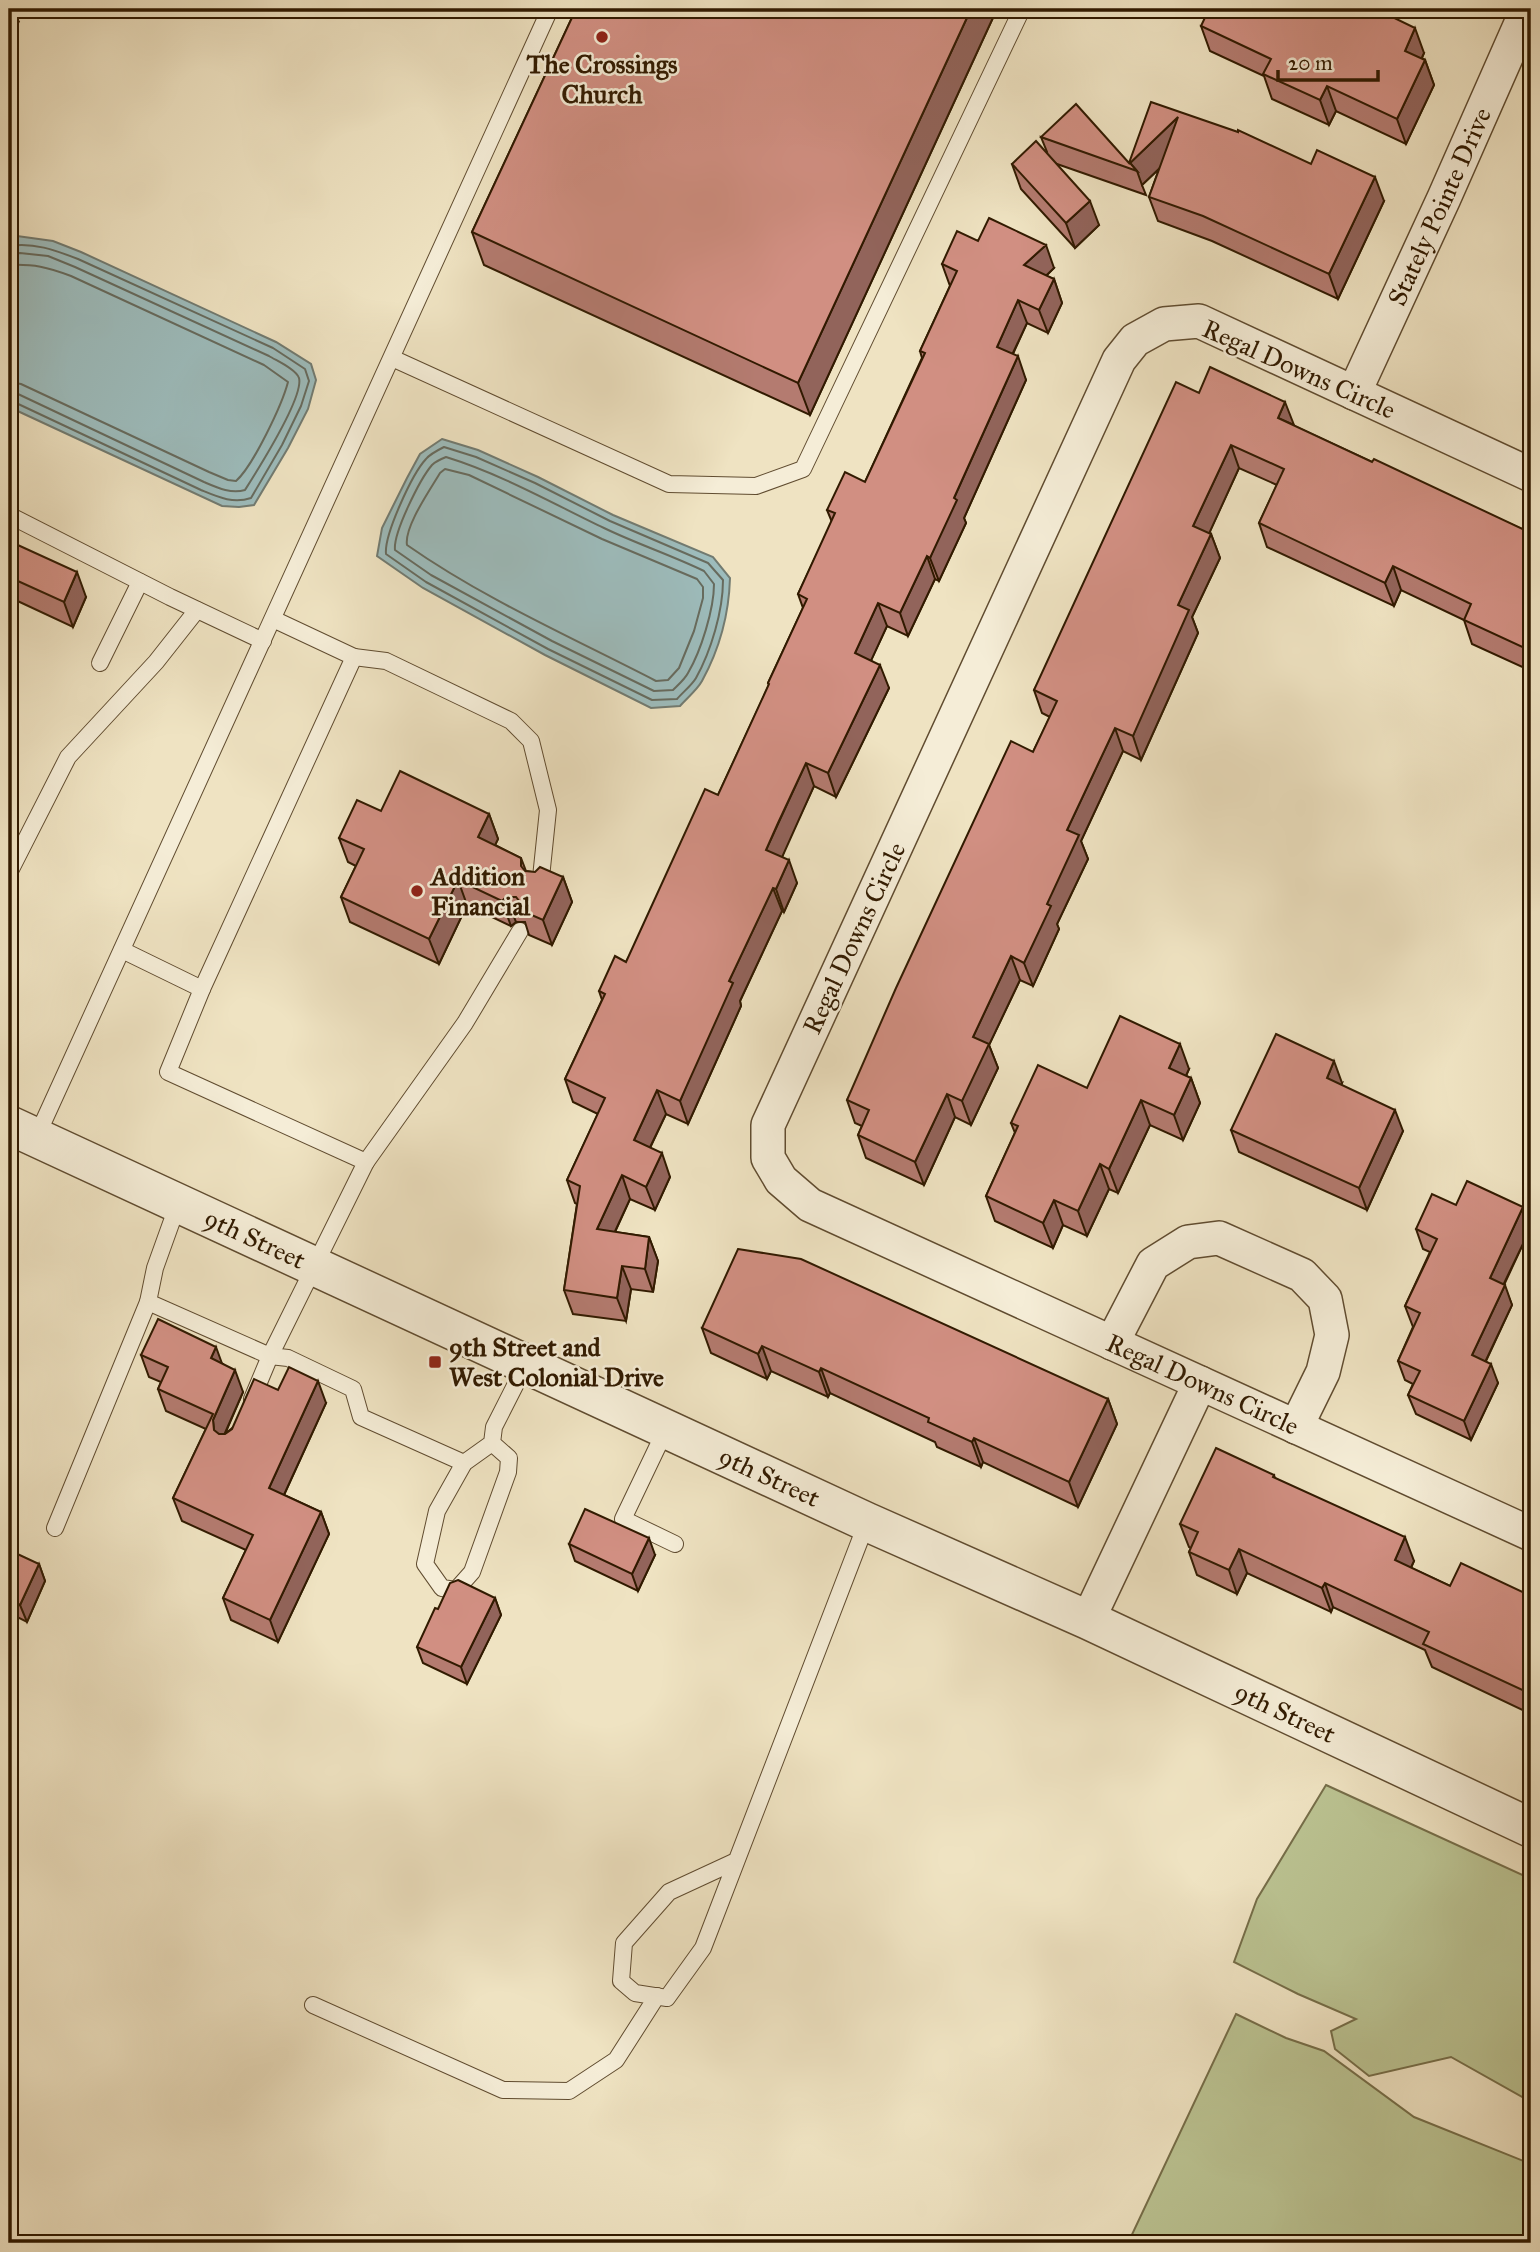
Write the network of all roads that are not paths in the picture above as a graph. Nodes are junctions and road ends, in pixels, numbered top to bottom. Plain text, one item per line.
1 (550, 9) edge
2 (1022, 9) edge
3 (1519, 17) edge
4 (392, 358) junction
5 (1354, 393) junction
6 (1531, 475) edge
7 (9, 515) edge
8 (140, 582) junction
9 (197, 610) junction
10 (273, 619) junction
11 (263, 641) junction
12 (354, 657) junction
13 (100, 663) dead end
14 (9, 873) edge
15 (540, 887) edge
16 (520, 931) edge
17 (122, 950) junction
18 (202, 989) junction
19 (22, 1132) edge
20 (366, 1162) junction
21 (178, 1204) junction
22 (313, 1266) junction
23 (148, 1301) junction
24 (1112, 1343) junction
25 (270, 1356) junction
26 (526, 1364) junction
27 (1200, 1383) junction
28 (246, 1412) edge
29 (1296, 1427) junction
30 (666, 1429) junction
31 (492, 1443) junction
32 (464, 1463) junction
33 (867, 1522) junction
34 (55, 1528) dead end
35 (1531, 1534) edge
36 (675, 1544) dead end
37 (1088, 1620) junction
38 (1531, 1828) edge
39 (736, 1861) junction
40 (657, 1996) junction
41 (313, 2005) dead end

1 - 4 lane
2 - 4 lane
3 - 5 street, Stately Pointe Drive
4 - 10 lane
5 - 6 street, Regal Downs Circle
5 - 24 street, Regal Downs Circle
7 - 8 lane
8 - 9 lane
8 - 13 lane
9 - 11 lane
9 - 14 lane
10 - 11 lane
10 - 12 lane
11 - 17 lane
12 - 15 lane
12 - 18 lane
16 - 20 lane
17 - 18 lane
17 - 19 lane
18 - 20 lane
19 - 21 street, 9th Street
20 - 22 lane
21 - 22 street, 9th Street
21 - 23 lane
22 - 25 lane
22 - 26 street, 9th Street
23 - 25 lane
23 - 34 lane
24 - 27 street, Regal Downs Circle
24 - 29 street
25 - 28 lane
25 - 32 lane
26 - 30 street, 9th Street
26 - 31 lane
27 - 29 street, Regal Downs Circle
27 - 37 street
29 - 35 street, Regal Downs Circle
30 - 33 street, 9th Street
30 - 36 lane
31 - 32 lane
31 - 32 lane
33 - 37 street, 9th Street
33 - 39 lane
37 - 38 street, 9th Street
39 - 40 lane
39 - 40 lane
40 - 41 lane

